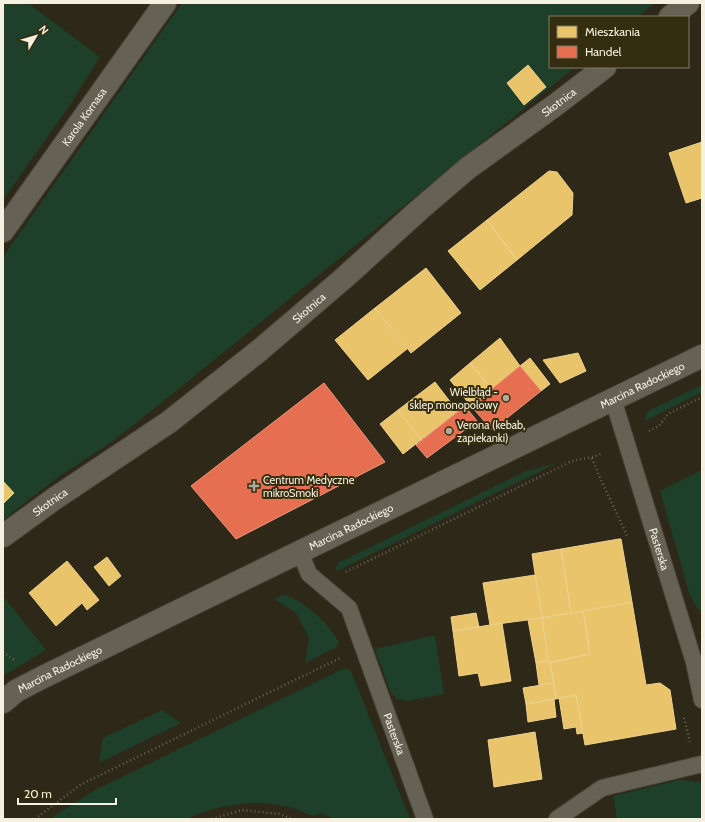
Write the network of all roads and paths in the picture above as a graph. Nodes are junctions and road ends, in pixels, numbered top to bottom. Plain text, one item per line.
1 (165, 3) edge
2 (688, 3) edge
3 (671, 16) edge
4 (604, 68) edge
5 (3, 231) edge
6 (702, 356) edge
7 (702, 397) edge
8 (613, 399) junction
9 (626, 442) junction
10 (3, 536) edge
11 (300, 552) junction
12 (329, 591) junction
13 (342, 657) dead end
14 (698, 660) edge
15 (702, 700) edge
16 (3, 702) edge
17 (702, 764) edge
18 (35, 819) edge
19 (212, 819) edge
20 (292, 819) edge
21 (425, 819) edge
22 (557, 819) edge

1 - 5 street, Karola Kornasa
2 - 3 street
4 - 10 street, Skotnica
6 - 8 street, Marcina Radockiego
7 - 9 path
8 - 9 lane, Pasterska
8 - 11 street, Marcina Radockiego
9 - 12 path
9 - 14 lane, Pasterska
11 - 12 lane, Pasterska
11 - 16 street, Marcina Radockiego
12 - 21 lane, Pasterska
13 - 18 path
14 - 15 lane, Pasterska
17 - 22 lane
19 - 20 path

